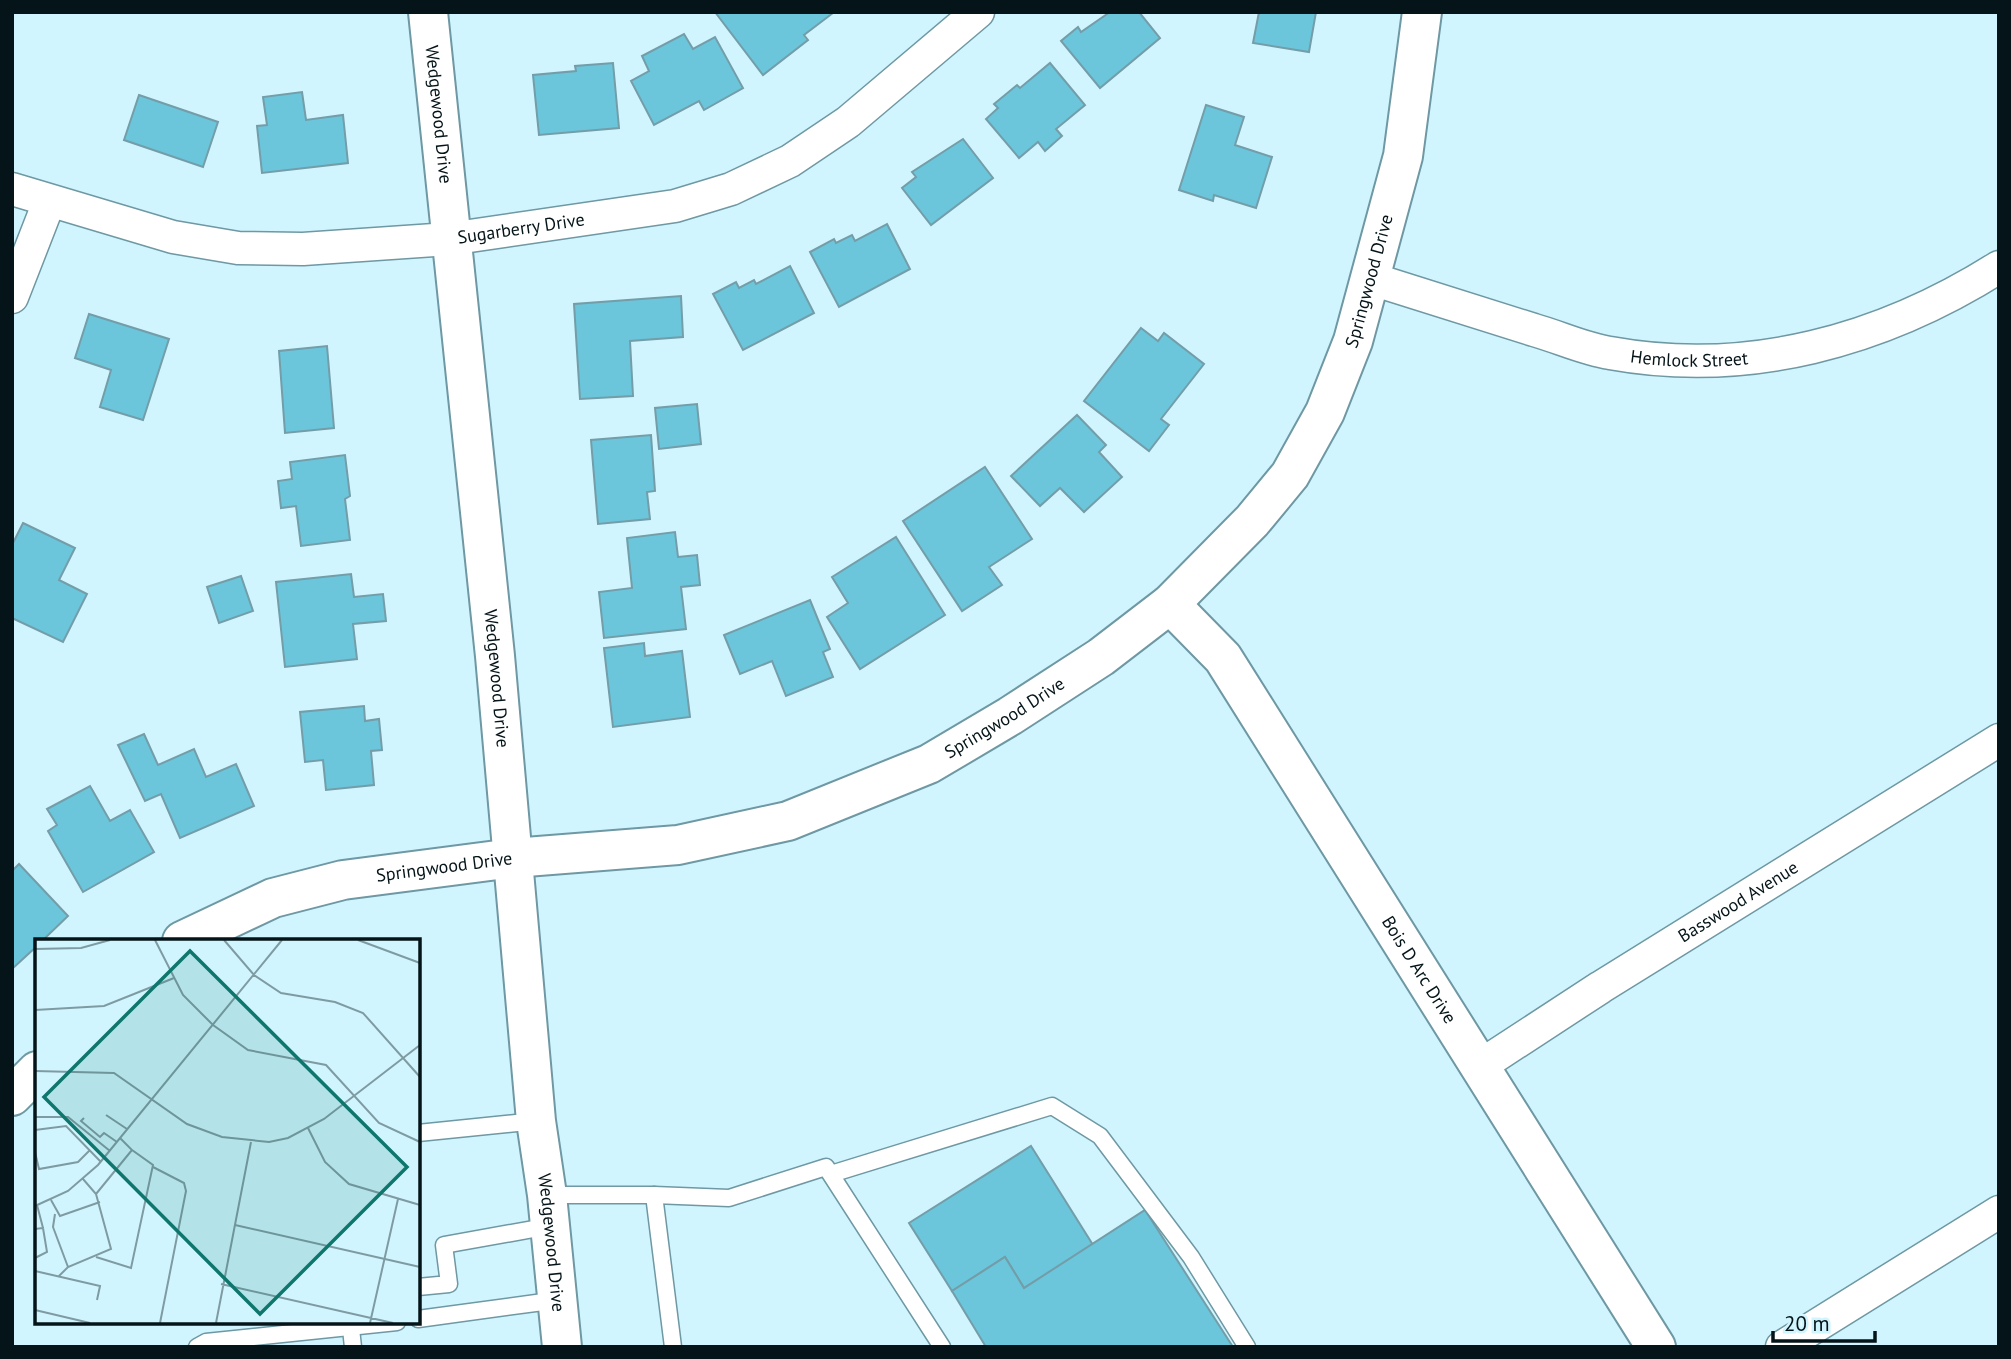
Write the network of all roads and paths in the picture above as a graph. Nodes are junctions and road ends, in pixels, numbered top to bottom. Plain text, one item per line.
1 (428, 12) edge
2 (978, 12) edge
3 (1422, 12) edge
4 (12, 189) edge
5 (49, 202) junction
6 (449, 239) junction
7 (1999, 267) edge
8 (1372, 279) junction
9 (12, 297) edge
10 (1170, 604) junction
11 (1999, 740) edge
12 (513, 858) junction
13 (186, 939) edge
14 (1480, 1066) junction
15 (35, 1073) edge
16 (12, 1096) edge
17 (536, 1121) junction
18 (420, 1133) edge
19 (831, 1174) junction
20 (654, 1195) junction
21 (548, 1211) junction
22 (1999, 1212) edge
23 (420, 1287) edge
24 (558, 1300) junction
25 (420, 1319) edge
26 (384, 1324) edge
27 (351, 1329) junction
28 (197, 1347) edge
29 (353, 1347) edge
30 (562, 1347) edge
31 (673, 1347) edge
32 (942, 1347) edge
33 (1247, 1347) edge
34 (1656, 1347) edge
35 (1782, 1347) edge

1 - 6 street, Wedgewood Drive
2 - 6 street, Sugarberry Drive
3 - 8 street, Springwood Drive
4 - 5 street, Sugarberry Drive
5 - 6 street, Sugarberry Drive
5 - 9 street
6 - 12 street, Wedgewood Drive
7 - 8 street, Hemlock Street
8 - 10 street, Springwood Drive
10 - 12 street, Springwood Drive
10 - 14 street, Bois D Arc Drive
11 - 14 street, Basswood Avenue
12 - 13 street, Springwood Drive
12 - 17 street, Wedgewood Drive
14 - 34 street, Bois D Arc Drive
15 - 16 street
17 - 18 lane
17 - 21 street, Wedgewood Drive
19 - 20 lane
19 - 32 lane
19 - 33 lane
20 - 21 lane
20 - 31 lane
21 - 23 lane
21 - 24 street, Wedgewood Drive
22 - 35 street
24 - 25 lane
24 - 30 street, Wedgewood Drive
26 - 27 lane
27 - 28 lane
27 - 29 lane

